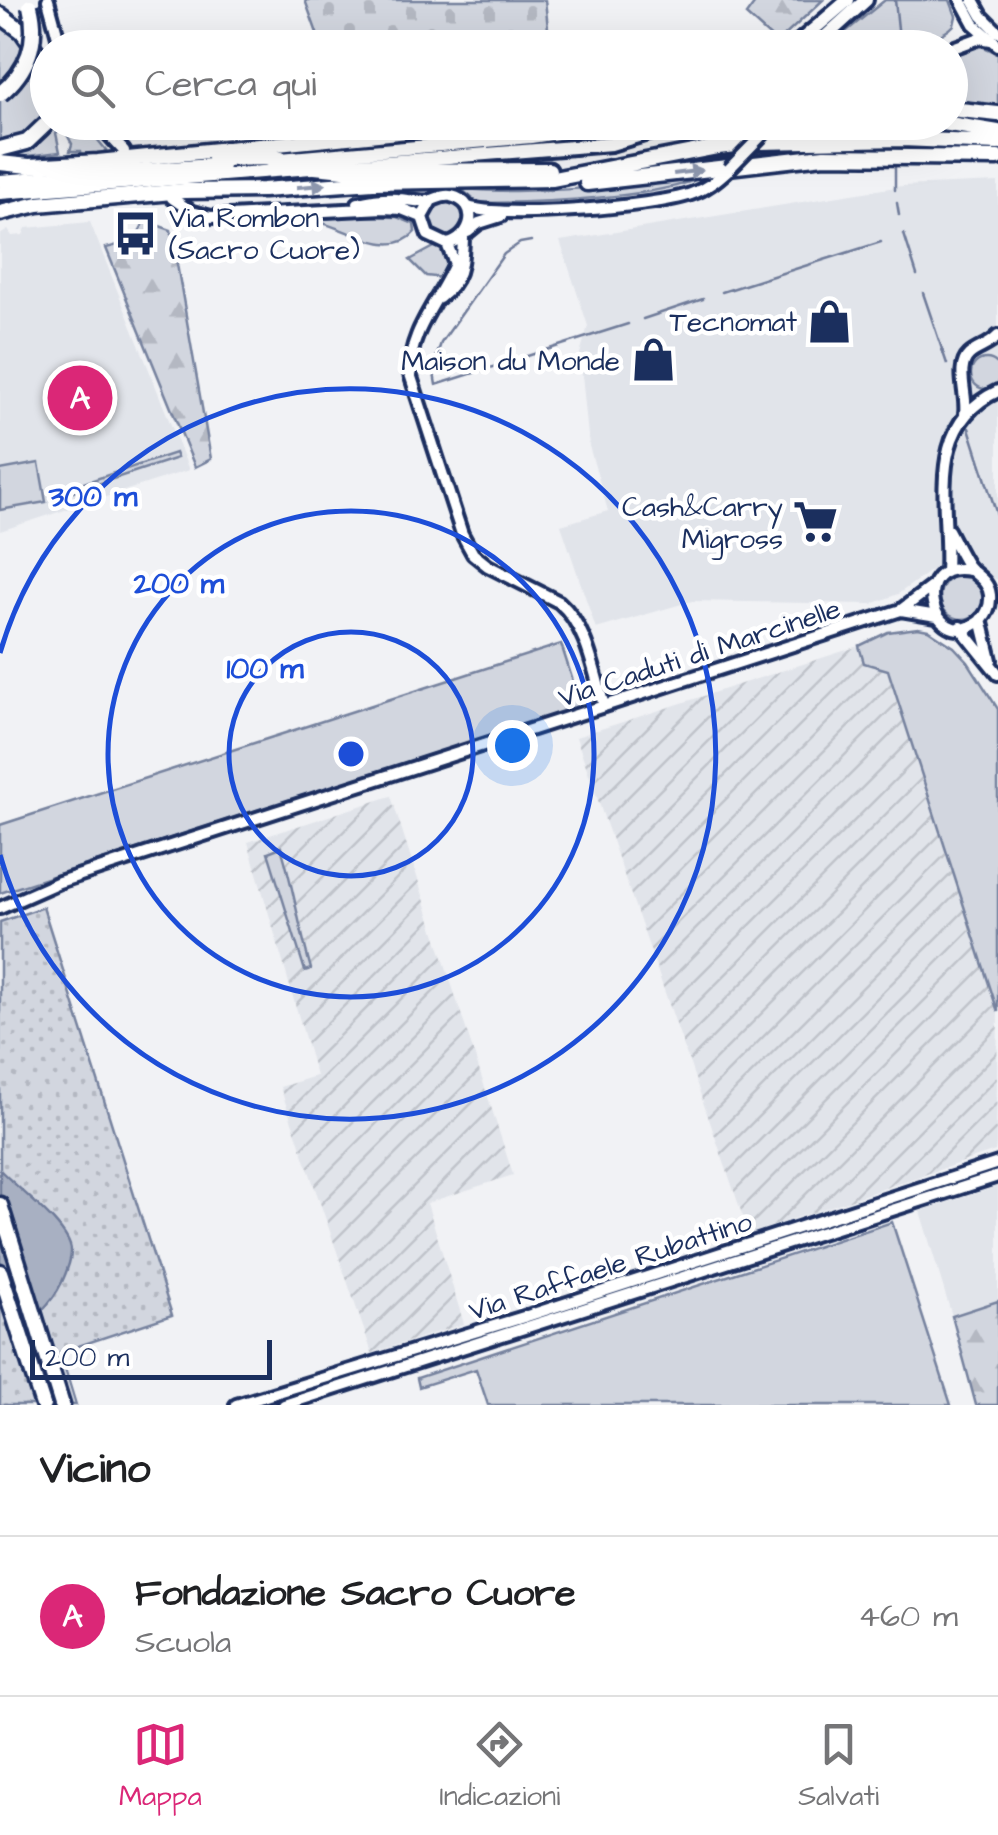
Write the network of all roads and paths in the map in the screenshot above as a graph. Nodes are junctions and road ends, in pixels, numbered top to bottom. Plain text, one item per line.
1 (48, 0) edge
2 (866, 0) edge
3 (962, 0) edge
4 (973, 0) edge
5 (29, 3) edge
6 (842, 3) edge
7 (0, 16) edge
8 (970, 19) junction
9 (34, 30) edge
10 (57, 30) edge
11 (812, 30) edge
12 (833, 30) edge
13 (967, 30) edge
14 (996, 39) edge
15 (30, 42) edge
16 (968, 43) edge
17 (30, 48) edge
18 (0, 94) edge
19 (968, 112) edge
20 (998, 114) edge
21 (968, 127) edge
22 (998, 132) edge
23 (30, 138) edge
24 (114, 140) edge
25 (324, 140) edge
26 (500, 140) edge
27 (624, 140) edge
28 (757, 140) edge
29 (841, 140) edge
30 (921, 140) edge
31 (998, 144) edge
32 (0, 149) edge
33 (124, 151) dead end
34 (998, 158) edge
35 (138, 159) junction
36 (98, 162) junction
37 (650, 162) junction
38 (0, 163) edge
39 (282, 164) junction
40 (315, 167) junction
41 (0, 172) edge
42 (0, 181) edge
43 (486, 182) junction
44 (0, 193) edge
45 (144, 194) junction
46 (172, 198) dead end
47 (432, 200) junction
48 (332, 208) junction
49 (468, 208) junction
50 (0, 213) edge
51 (505, 214) junction
52 (422, 217) junction
53 (465, 235) junction
54 (446, 244) junction
55 (438, 299) junction
56 (998, 336) edge
57 (984, 349) junction
58 (998, 352) edge
59 (965, 385) junction
60 (992, 393) edge
61 (965, 415) junction
62 (948, 530) junction
63 (970, 570) junction
64 (946, 572) junction
65 (934, 585) junction
66 (900, 610) junction
67 (938, 617) junction
68 (981, 619) junction
69 (960, 628) junction
70 (995, 670) edge
71 (604, 706) junction
72 (0, 908) edge
73 (998, 1164) edge
74 (998, 1176) edge
75 (0, 1205) edge
76 (0, 1272) edge
77 (42, 1405) edge
78 (62, 1405) edge
79 (236, 1405) edge
80 (284, 1405) edge

1 - 10 street
2 - 12 main road
3 - 8 street
4 - 14 street
5 - 9 highway, bridge
6 - 11 main road
7 - 15 highway
8 - 13 street
8 - 14 street
14 - 16 street
17 - 18 highway, bridge
19 - 20 highway
21 - 22 highway
23 - 32 highway
24 - 33 street
25 - 35 highway
26 - 39 main road
27 - 40 main road
28 - 51 street, bridge
29 - 37 highway
30 - 31 highway
43 -> 34 highway
35 - 36 highway
35 - 39 highway
36 - 38 highway
36 - 41 highway
37 - 40 highway
37 - 43 highway
39 - 40 main road
39 - 42 main road
39 - 44 main road
39 - 45 main road
45 -> 43 highway
45 - 50 highway
46 - 48 street
47 - 48 street
47 - 49 street
47 - 52 street
48 - 52 street
49 - 51 street
49 - 53 street
51 - 53 street
52 - 54 street
53 - 54 street
53 - 55 street
54 - 55 street
55 - 71 street
56 - 57 street
57 - 58 street
57 - 59 street
59 - 60 street
59 - 61 street
60 - 61 street
61 - 62 street
62 - 63 street
62 - 64 street
63 - 64 street
63 - 68 street
64 - 65 street
65 - 66 street, Via Caduti di Marcinelle
65 - 67 street
66 - 67 street, Via Caduti di Marcinelle
66 - 71 street, Via Caduti di Marcinelle
67 - 69 street
68 - 69 street
68 - 70 street
69 - 70 street
71 - 72 street, Via Caduti di Marcinelle
73 - 79 street, Via Raffaele Rubattino
74 - 80 street, Via Raffaele Rubattino
75 - 78 highway
76 - 77 highway

